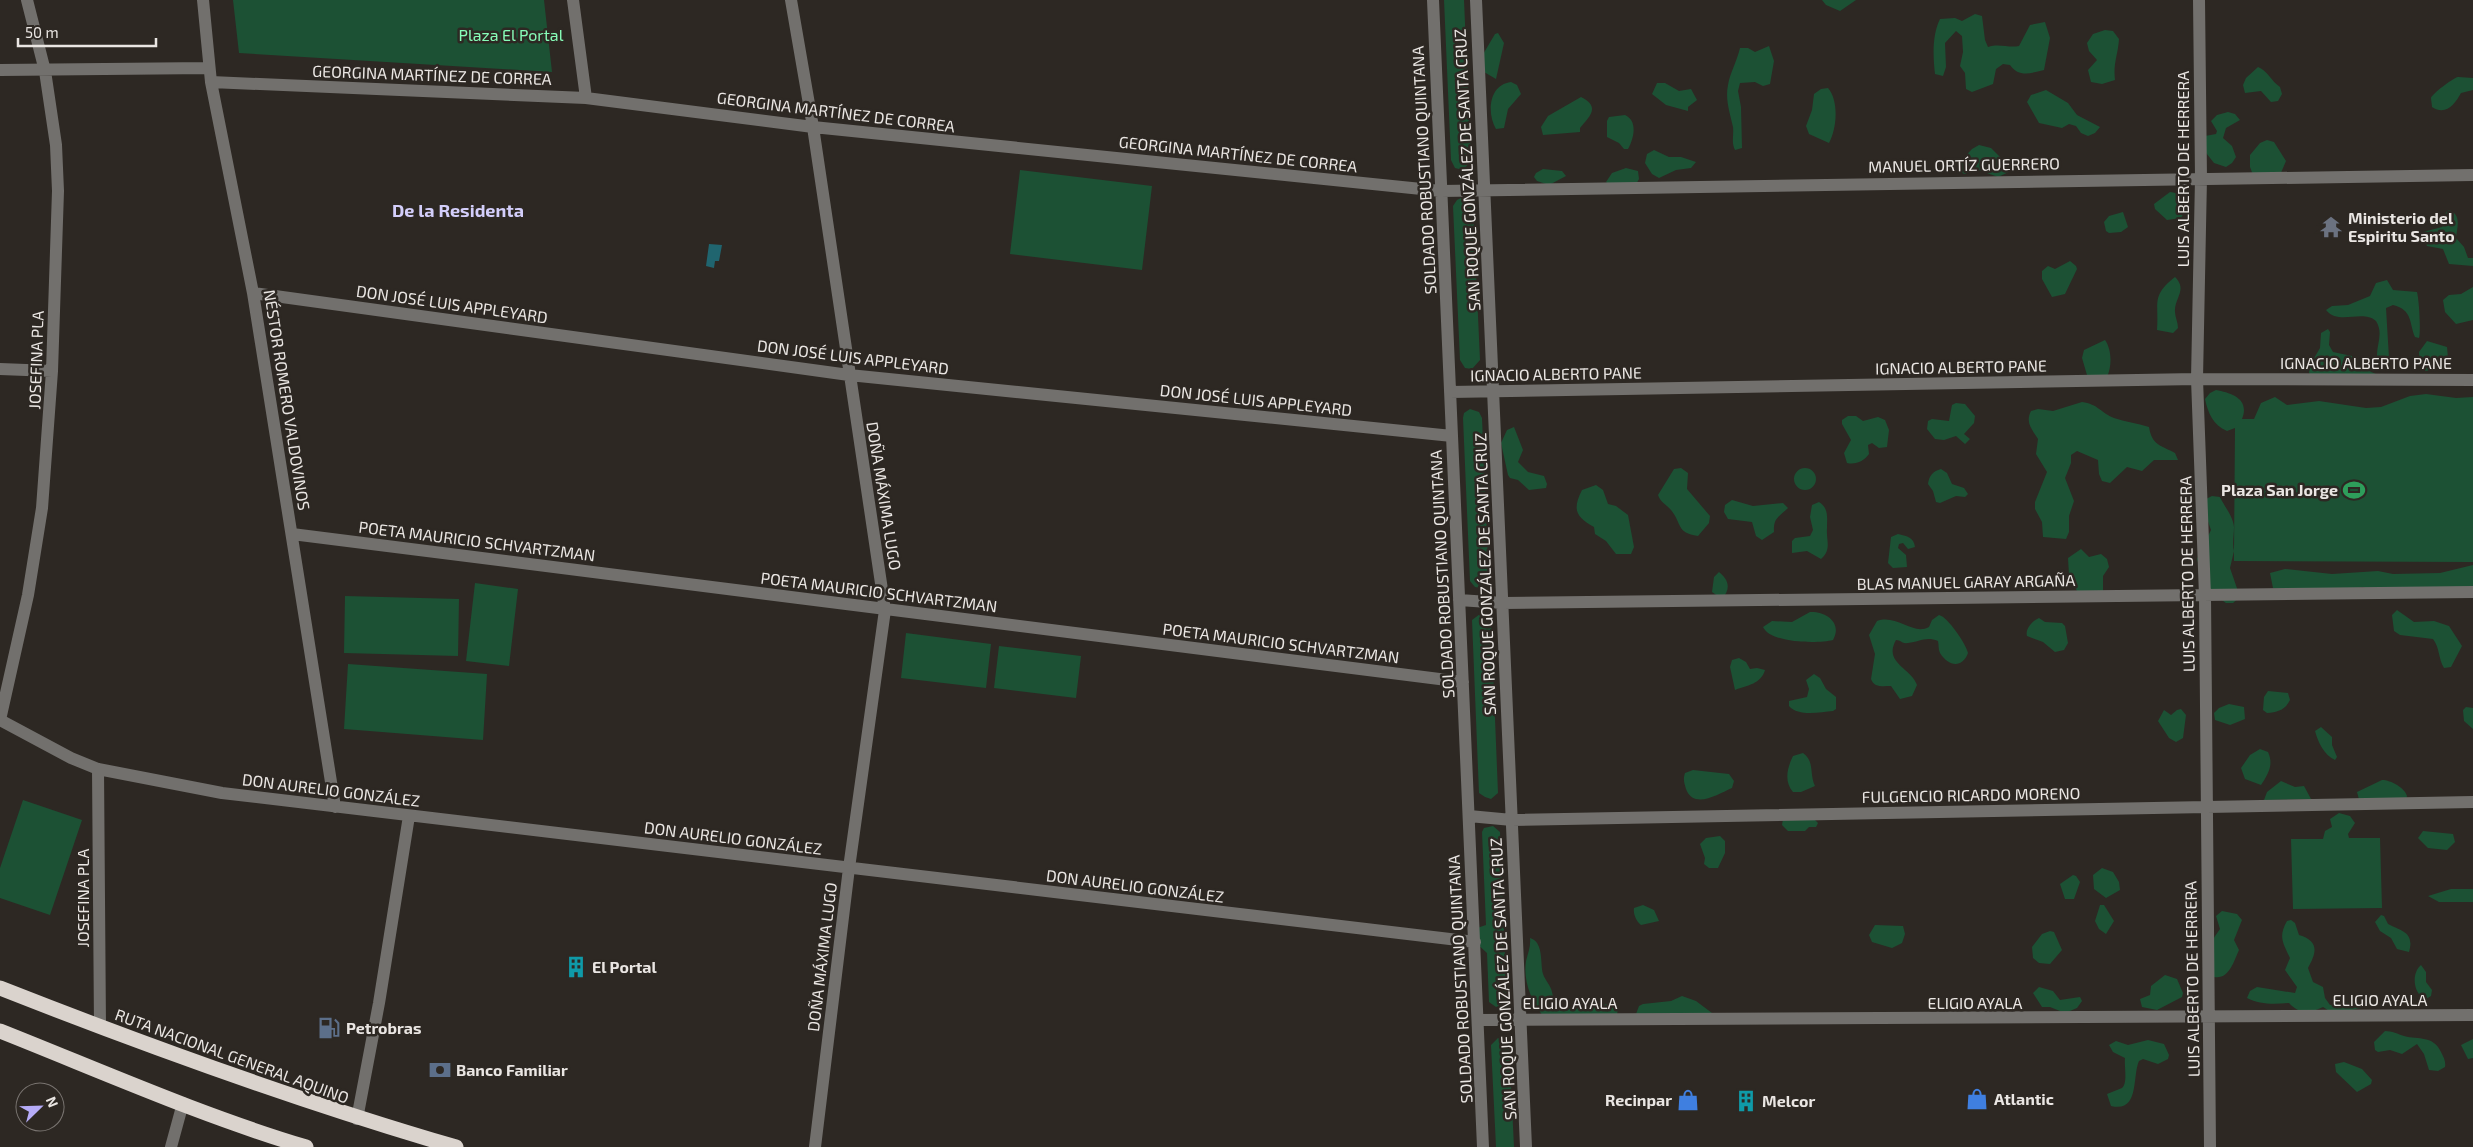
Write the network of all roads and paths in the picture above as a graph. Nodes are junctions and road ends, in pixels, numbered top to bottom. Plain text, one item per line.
1 (27, 0) edge
2 (203, 0) edge
3 (573, 0) edge
4 (791, 0) edge
5 (1433, 0) edge
6 (1476, 0) edge
7 (2199, 0) edge
8 (209, 68) junction
9 (0, 70) edge
10 (45, 71) junction
11 (211, 82) junction
12 (586, 98) junction
13 (813, 128) junction
14 (2473, 175) edge
15 (2201, 178) junction
16 (1484, 189) junction
17 (1441, 191) junction
18 (1456, 191) joint
19 (254, 292) junction
20 (0, 369) edge
21 (52, 371) junction
22 (849, 375) junction
23 (2197, 379) junction
24 (2473, 380) edge
25 (1494, 391) junction
26 (1450, 392) junction
27 (1452, 436) junction
28 (292, 534) junction
29 (2473, 592) edge
30 (2205, 596) junction
31 (1459, 600) junction
32 (1502, 603) junction
33 (884, 610) junction
34 (1463, 682) junction
35 (0, 720) edge
36 (98, 770) junction
37 (2473, 802) edge
38 (335, 807) junction
39 (2207, 807) junction
40 (409, 816) junction
41 (1469, 816) junction
42 (1512, 820) junction
43 (849, 868) junction
44 (1474, 942) junction
45 (0, 988) edge
46 (2473, 1015) edge
47 (2209, 1017) junction
48 (1478, 1020) junction
49 (1521, 1020) junction
50 (100, 1027) junction
51 (0, 1031) edge
52 (183, 1103) junction
53 (357, 1118) junction
54 (171, 1147) edge
55 (306, 1147) edge
56 (456, 1147) edge
57 (815, 1147) edge
58 (1484, 1147) edge
59 (1526, 1147) edge
60 (2210, 1147) edge

1 - 10 street, JOSEFINA PLA
2 - 8 street, NÉSTOR ROMERO VALDOVINOS
3 - 12 street
4 - 13 street, DOÑA MÁXIMA LUGO
5 - 17 street, SOLDADO ROBUSTIANO QUINTANA
6 - 16 street, SAN ROQUE GONZÁLEZ DE SANTA CRUZ
7 - 15 street, LUIS ALBERTO DE HERRERA
8 - 10 street
8 - 11 street, NÉSTOR ROMERO VALDOVINOS
9 - 10 street
10 - 21 street, JOSEFINA PLA
11 - 12 street, GEORGINA MARTÍNEZ DE CORREA
11 - 19 street, NÉSTOR ROMERO VALDOVINOS
12 - 13 street, GEORGINA MARTÍNEZ DE CORREA
13 - 17 street, GEORGINA MARTÍNEZ DE CORREA
13 - 22 street, DOÑA MÁXIMA LUGO
14 - 15 street, MANUEL ORTÍZ GUERRERO
15 - 16 street, MANUEL ORTÍZ GUERRERO
15 - 23 street, LUIS ALBERTO DE HERRERA
16 - 18 street, MANUEL ORTÍZ GUERRERO
16 - 25 street, SAN ROQUE GONZÁLEZ DE SANTA CRUZ
17 - 18 street, GEORGINA MARTÍNEZ DE CORREA
17 - 26 street, SOLDADO ROBUSTIANO QUINTANA
19 - 22 street, DON JOSÉ LUIS APPLEYARD
19 - 28 street, NÉSTOR ROMERO VALDOVINOS
20 - 21 street
21 - 35 street, JOSEFINA PLA
22 - 27 street, DON JOSÉ LUIS APPLEYARD
22 - 33 street, DOÑA MÁXIMA LUGO
23 - 24 street, IGNACIO ALBERTO PANE
23 - 25 street, IGNACIO ALBERTO PANE
23 - 30 street, LUIS ALBERTO DE HERRERA
25 - 26 street, IGNACIO ALBERTO PANE
25 - 32 street, SAN ROQUE GONZÁLEZ DE SANTA CRUZ
26 - 27 street, SOLDADO ROBUSTIANO QUINTANA
27 - 31 street, SOLDADO ROBUSTIANO QUINTANA
28 - 33 street, POETA MAURICIO SCHVARTZMAN
28 - 38 street, NÉSTOR ROMERO VALDOVINOS
29 - 30 street, BLAS MANUEL GARAY ARGAÑA
30 - 32 street, BLAS MANUEL GARAY ARGAÑA
30 - 39 street, LUIS ALBERTO DE HERRERA
31 - 32 street, BLAS MANUEL GARAY ARGAÑA
31 - 34 street, SOLDADO ROBUSTIANO QUINTANA
32 - 42 street, SAN ROQUE GONZÁLEZ DE SANTA CRUZ
33 - 34 street, POETA MAURICIO SCHVARTZMAN
33 - 43 street, DOÑA MÁXIMA LUGO
34 - 41 street, SOLDADO ROBUSTIANO QUINTANA
35 - 36 street, DON AURELIO GONZÁLEZ
36 - 38 street, DON AURELIO GONZÁLEZ
36 - 50 street, JOSEFINA PLA
37 - 39 street, FULGENCIO RICARDO MORENO
38 - 40 street, DON AURELIO GONZÁLEZ
39 - 42 street, FULGENCIO RICARDO MORENO
39 - 47 street, LUIS ALBERTO DE HERRERA
40 - 43 street, DON AURELIO GONZÁLEZ
40 - 53 street
41 - 42 street, FULGENCIO RICARDO MORENO
41 - 44 street, SOLDADO ROBUSTIANO QUINTANA
42 - 49 street, SAN ROQUE GONZÁLEZ DE SANTA CRUZ
43 - 44 street, DON AURELIO GONZÁLEZ
43 - 57 street, DOÑA MÁXIMA LUGO
44 - 48 street, SOLDADO ROBUSTIANO QUINTANA
45 - 50 highway, RUTA NACIONAL GENERAL AQUINO
46 - 47 street, ELIGIO AYALA
47 - 49 street, ELIGIO AYALA
47 - 60 street, LUIS ALBERTO DE HERRERA
48 - 49 street, ELIGIO AYALA
48 - 58 street, SOLDADO ROBUSTIANO QUINTANA
49 - 59 street, SAN ROQUE GONZÁLEZ DE SANTA CRUZ
50 - 53 highway, RUTA NACIONAL GENERAL AQUINO
51 - 52 highway
52 - 54 street
52 - 55 highway
53 - 56 highway, RUTA NACIONAL GENERAL AQUINO

